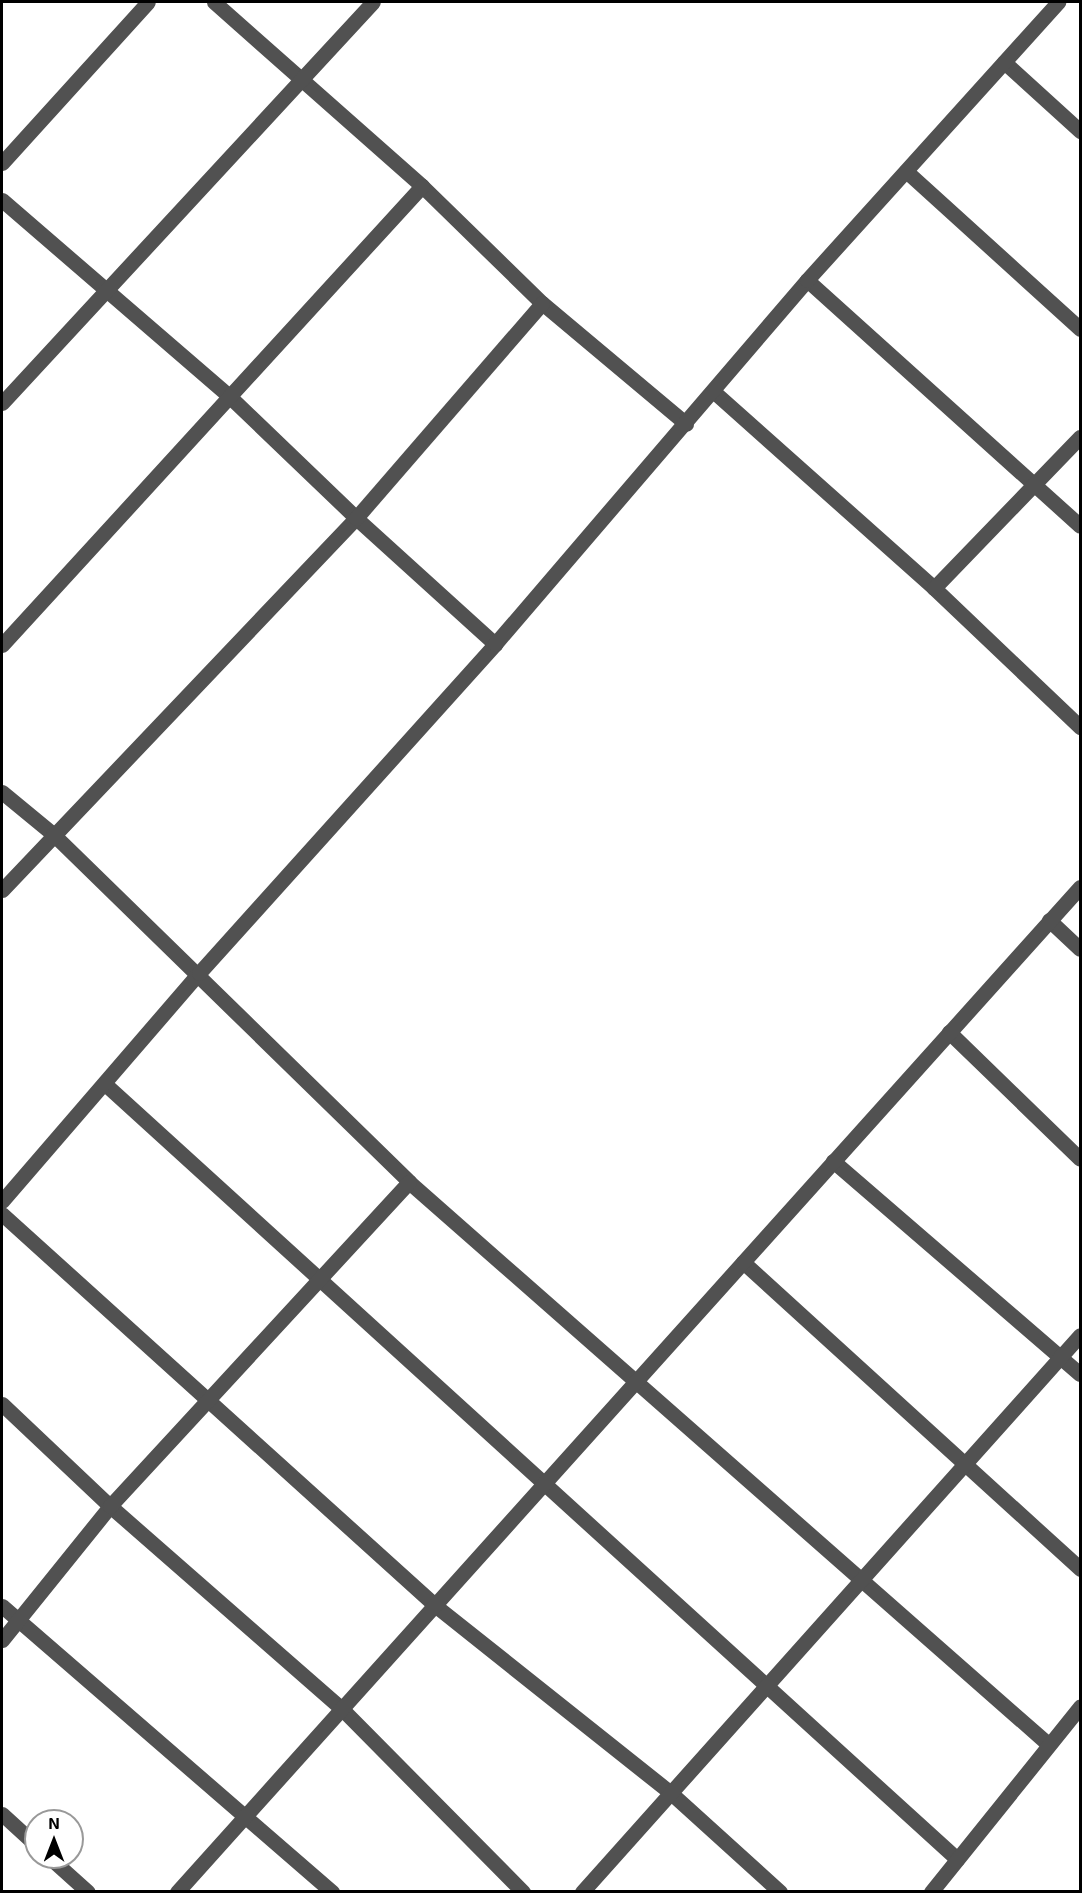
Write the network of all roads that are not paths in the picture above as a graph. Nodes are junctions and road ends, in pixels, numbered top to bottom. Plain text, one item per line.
1 (148, 2) edge
2 (214, 2) edge
3 (373, 2) edge
4 (1058, 2) edge
5 (1004, 63) junction
6 (300, 79) junction
7 (1080, 131) edge
8 (2, 163) edge
9 (906, 171) junction
10 (422, 186) junction
11 (2, 200) edge
12 (807, 280) junction
13 (107, 292) junction
14 (542, 303) junction
15 (1080, 329) edge
16 (713, 391) junction
17 (229, 396) junction
18 (2, 403) edge
19 (686, 424) junction
20 (1080, 437) edge
21 (1038, 484) junction
22 (356, 518) junction
23 (1080, 526) edge
24 (934, 588) junction
25 (495, 644) junction
26 (2, 645) edge
27 (1080, 727) edge
28 (2, 792) edge
29 (53, 834) junction
30 (1080, 886) edge
31 (2, 890) edge
32 (1049, 920) junction
33 (1080, 949) edge
34 (199, 973) junction
35 (949, 1032) junction
36 (105, 1084) junction
37 (1080, 1159) edge
38 (833, 1161) junction
39 (409, 1182) junction
40 (2, 1201) edge
41 (2, 1214) edge
42 (743, 1262) junction
43 (321, 1281) junction
44 (1080, 1335) edge
45 (1061, 1357) junction
46 (1080, 1374) edge
47 (634, 1383) junction
48 (207, 1398) junction
49 (2, 1404) edge
50 (966, 1465) junction
51 (544, 1483) junction
52 (110, 1506) junction
53 (1080, 1569) edge
54 (861, 1582) junction
55 (2, 1606) edge
56 (437, 1607) junction
57 (18, 1621) junction
58 (2, 1640) edge
59 (767, 1687) junction
60 (1080, 1707) edge
61 (343, 1710) junction
62 (1048, 1744) junction
63 (672, 1794) junction
64 (2, 1814) edge
65 (245, 1816) junction
66 (24, 1834) edge
67 (957, 1859) junction
68 (62, 1869) edge
69 (88, 1892) edge
70 (177, 1892) edge
71 (332, 1892) edge
72 (523, 1892) edge
73 (582, 1892) edge
74 (780, 1892) edge
75 (931, 1892) edge

1 - 8 street
2 - 6 street
3 - 6 street
4 - 5 street
5 - 7 street
5 - 9 street
6 - 10 street
6 - 13 street
9 - 12 street
9 - 15 street
10 - 14 street
10 - 17 street
11 - 13 street
12 - 16 street
12 - 21 street
13 - 17 street
13 - 18 street
14 - 19 street
14 - 22 street
16 - 19 street
16 - 24 street
17 - 22 street
17 - 26 street
19 - 25 street
20 - 21 street
21 - 23 street
21 - 24 street
22 - 25 street
22 - 29 street
24 - 27 street
25 - 34 street
28 - 29 street
29 - 31 street
29 - 34 street
30 - 32 street
32 - 33 street
32 - 35 street
34 - 36 street
34 - 39 street
35 - 37 street
35 - 38 street
36 - 40 street
36 - 43 street
38 - 42 street
38 - 45 street
39 - 43 street
39 - 47 street
41 - 48 street
42 - 47 street
42 - 50 street
43 - 48 street
43 - 51 street
44 - 45 street
45 - 46 street
45 - 50 street
47 - 51 street
47 - 54 street
48 - 52 street
48 - 56 street
49 - 52 street
50 - 53 street
50 - 54 street
51 - 56 street
51 - 59 street
52 - 57 street
52 - 61 street
54 - 59 street
54 - 62 street
55 - 57 street
56 - 61 street
56 - 63 street
57 - 58 street
57 - 65 street
59 - 63 street
59 - 67 street
60 - 62 street
61 - 65 street
61 - 72 street
62 - 67 street
63 - 73 street
63 - 74 street
64 - 66 street
65 - 70 street
65 - 71 street
67 - 75 street
68 - 69 street

